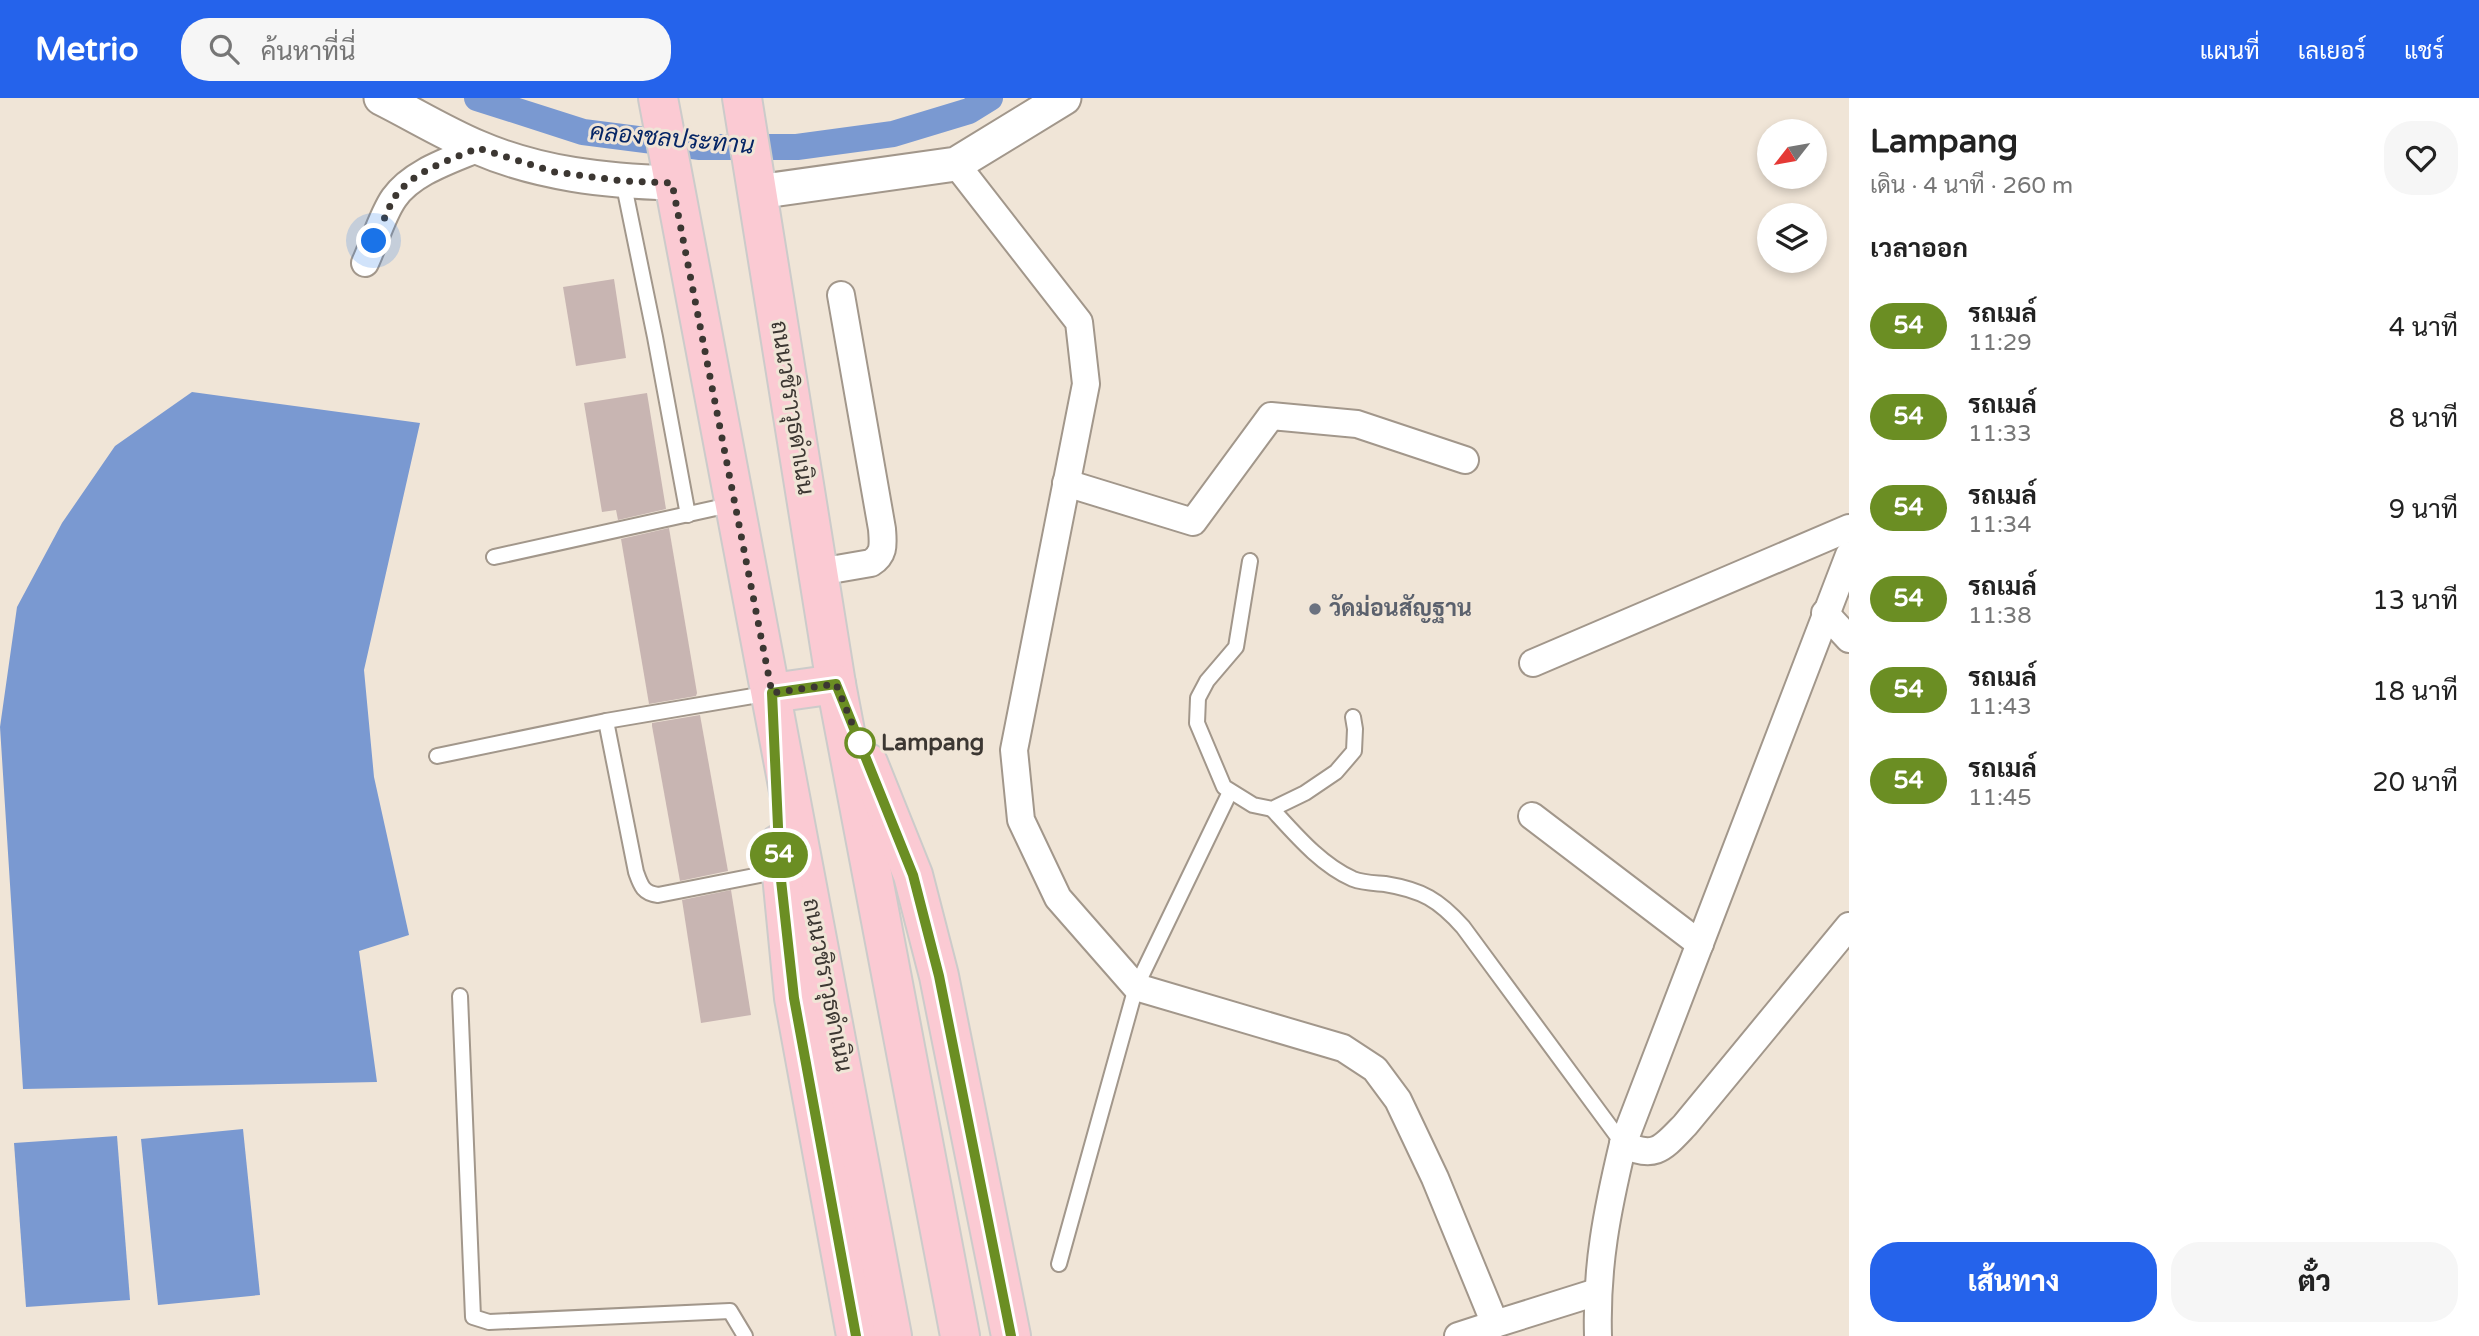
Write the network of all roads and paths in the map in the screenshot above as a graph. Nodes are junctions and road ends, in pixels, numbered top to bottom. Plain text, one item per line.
1 (381, 98) edge
2 (658, 98) edge
3 (1064, 98) edge
4 (742, 99) edge
5 (478, 148) junction
6 (956, 164) junction
7 (623, 181) junction
8 (672, 183) junction
9 (758, 192) junction
10 (365, 263) dead end
11 (841, 295) dead end
12 (1465, 460) dead end
13 (1066, 483) junction
14 (735, 503) junction
15 (688, 515) junction
16 (1849, 528) edge
17 (1849, 555) edge
18 (494, 557) dead end
19 (1250, 561) dead end
20 (819, 572) junction
21 (1825, 613) junction
22 (1849, 639) edge
23 (1533, 663) dead end
24 (836, 684) junction
25 (772, 693) junction
26 (1353, 717) dead end
27 (606, 721) junction
28 (437, 756) dead end
29 (1230, 792) junction
30 (1272, 809) junction
31 (1532, 816) dead end
32 (780, 871) junction
33 (1849, 926) edge
34 (1700, 944) junction
35 (1136, 987) junction
36 (460, 996) dead end
37 (1623, 1144) junction
38 (1059, 1264) dead end
39 (1597, 1292) junction
40 (1495, 1324) junction
41 (745, 1336) edge
42 (856, 1336) edge
43 (892, 1336) edge
44 (960, 1336) edge
45 (1011, 1336) edge
46 (1458, 1336) edge
47 (1598, 1336) edge

1 - 5 street
2 - 8 main road, ถนนวชิราวุธดำเนิน
3 - 6 street
4 - 9 main road, ถนนวชิราวุธดำเนิน
5 - 7 street
5 - 10 street
6 - 9 street
6 - 13 street
7 - 8 street
7 - 15 lane
8 - 14 main road, ถนนวชิราวุธดำเนิน
9 - 20 main road, ถนนวชิราวุธดำเนิน
11 - 20 street
12 - 13 street
13 - 35 street
14 - 15 lane
14 - 25 main road, ถนนวชิราวุธดำเนิน
15 - 18 lane
16 - 23 street
17 - 21 street
19 - 29 lane
20 - 24 main road, ถนนวชิราวุธดำเนิน
21 - 22 street
21 - 34 street
24 - 25 main road
24 - 44 main road, ถนนวชิราวุธดำเนิน
24 - 45 main road
25 - 27 lane
25 - 32 main road
25 - 43 main road, ถนนวชิราวุธดำเนิน
26 - 30 lane
27 - 28 lane
27 - 32 lane
29 - 30 lane
29 - 35 lane
30 - 37 lane
31 - 34 street
32 - 42 main road
33 - 37 street
34 - 37 street
35 - 38 lane
35 - 40 street
36 - 41 lane
37 - 39 street
39 - 40 street
39 - 47 street
40 - 46 street

